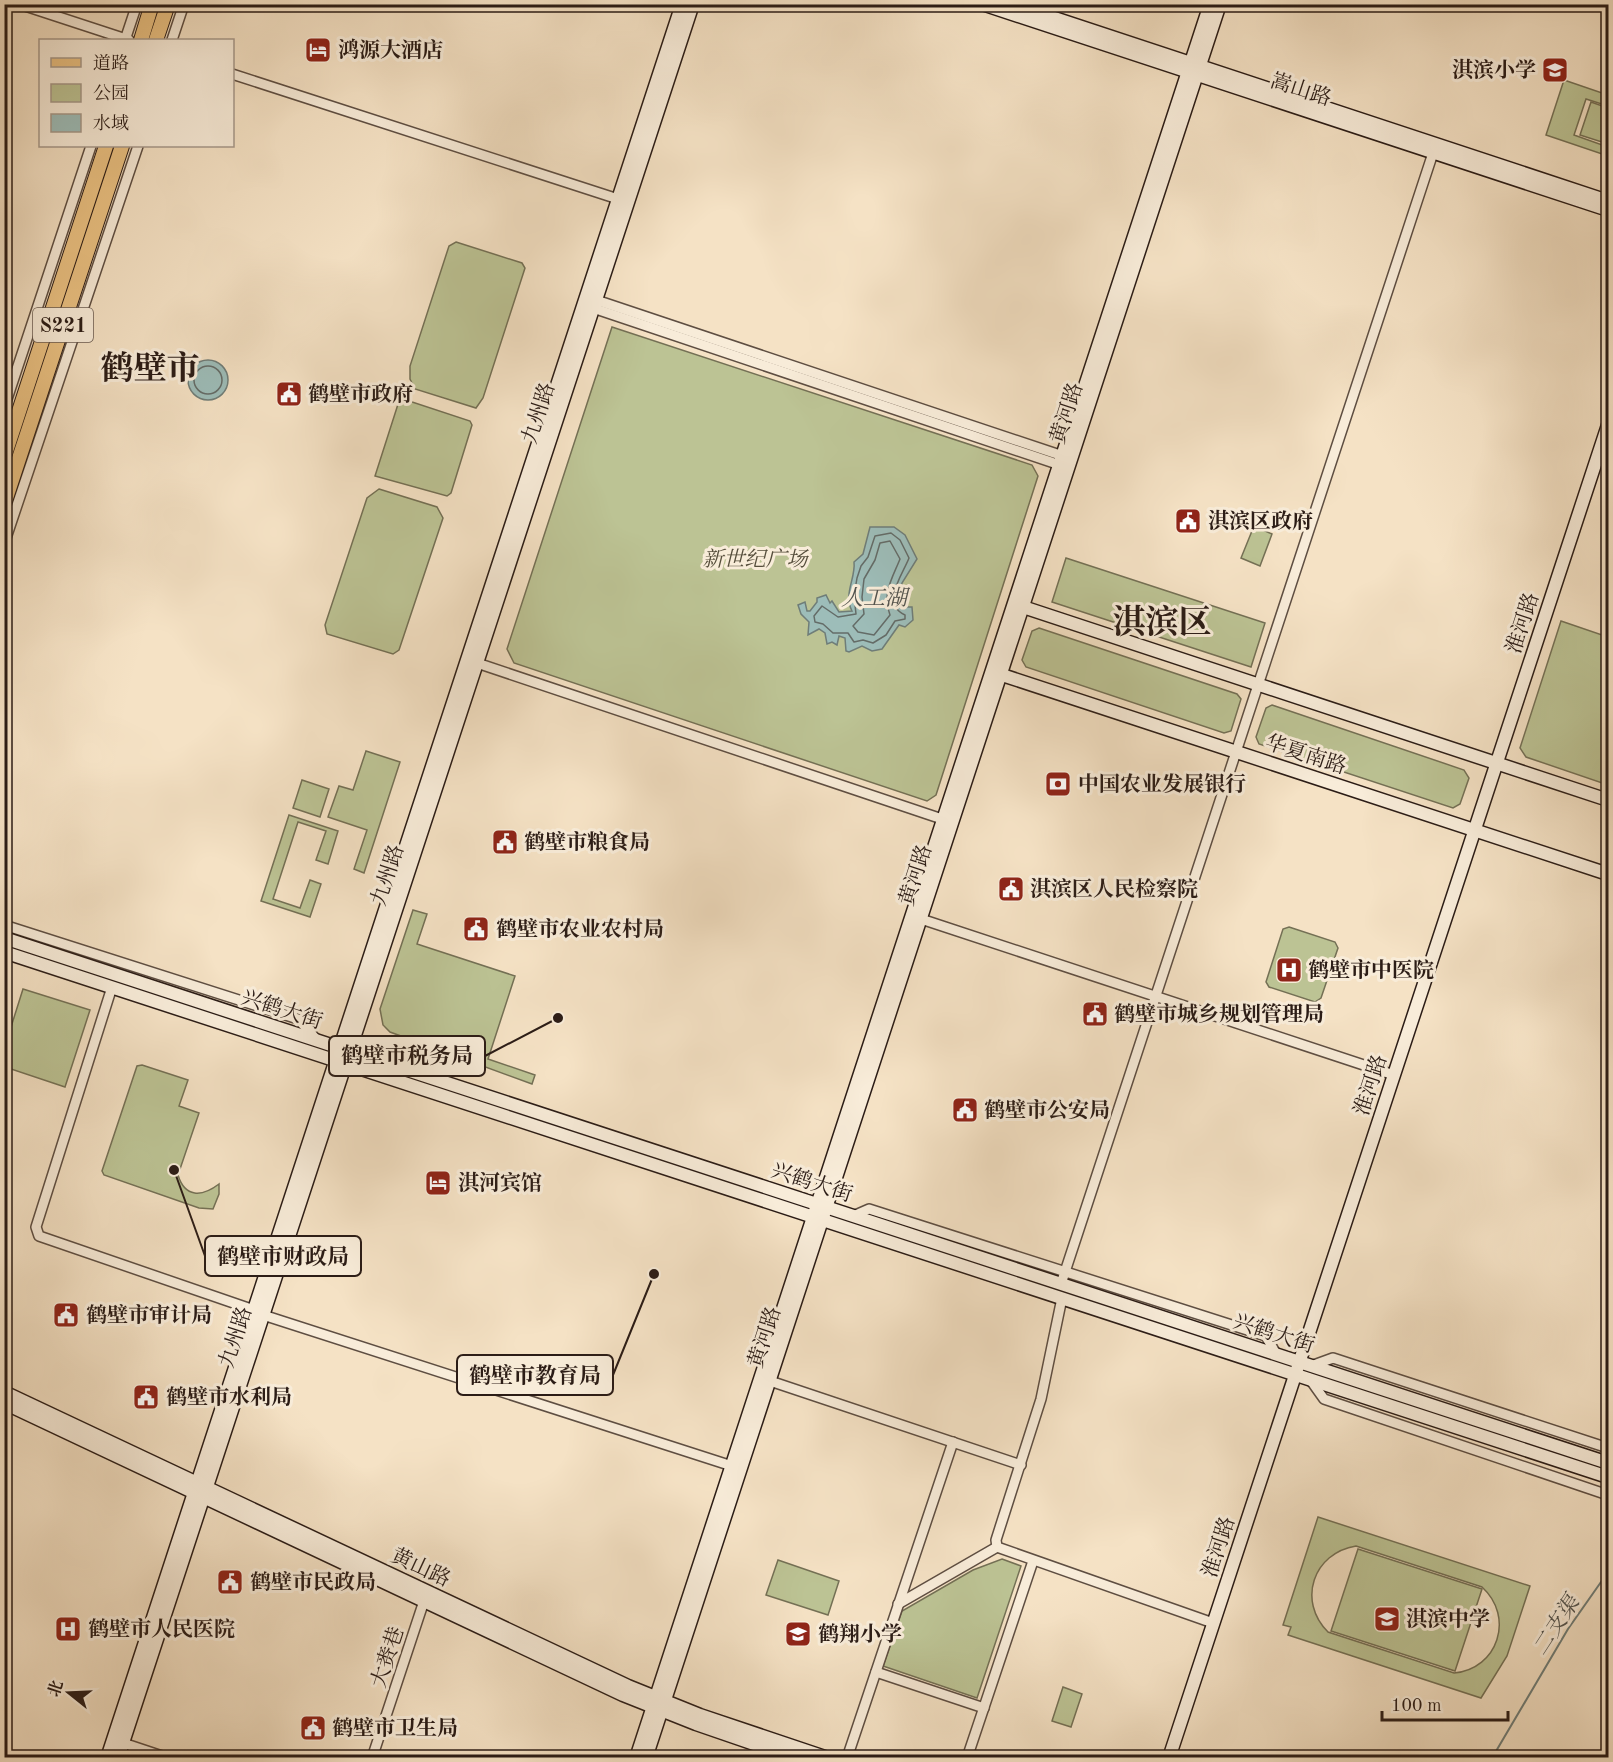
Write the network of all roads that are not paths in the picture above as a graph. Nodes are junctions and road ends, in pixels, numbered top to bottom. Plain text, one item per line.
1 (19, 4) edge
2 (137, 4) edge
3 (152, 4) edge
4 (168, 4) edge
5 (184, 4) edge
6 (682, 4) edge
7 (693, 4) edge
8 (981, 4) edge
9 (1012, 4) edge
10 (1210, 4) edge
11 (1220, 4) edge
12 (124, 39) edge
13 (127, 39) edge
14 (141, 39) edge
15 (156, 39) edge
16 (172, 39) edge
17 (1194, 69) junction
18 (234, 75) edge
19 (91, 147) edge
20 (106, 147) edge
21 (122, 147) edge
22 (138, 147) edge
23 (1433, 153) junction
24 (618, 199) junction
25 (1608, 201) edge
26 (1608, 210) edge
27 (595, 304) junction
28 (4, 408) edge
29 (1608, 425) edge
30 (4, 457) edge
31 (1061, 460) junction
32 (4, 504) edge
33 (4, 544) edge
34 (1019, 605) junction
35 (477, 663) junction
36 (997, 673) junction
37 (1258, 684) junction
38 (1236, 752) junction
39 (1497, 763) junction
40 (1608, 800) edge
41 (948, 821) junction
42 (1475, 830) junction
43 (1608, 874) edge
44 (921, 919) junction
45 (4, 925) edge
46 (4, 938) edge
47 (4, 952) edge
48 (112, 987) junction
49 (1156, 996) junction
50 (319, 1042) junction
51 (342, 1056) junction
52 (1394, 1075) junction
53 (820, 1212) junction
54 (853, 1216) junction
55 (1066, 1271) junction
56 (1061, 1284) junction
57 (1062, 1298) junction
58 (258, 1312) junction
59 (1276, 1354) junction
60 (1304, 1370) junction
61 (770, 1381) junction
62 (4, 1392) edge
63 (4, 1403) edge
64 (952, 1442) junction
65 (1608, 1448) edge
66 (1608, 1463) edge
67 (1021, 1465) junction
68 (732, 1466) junction
69 (1608, 1477) edge
70 (200, 1490) junction
71 (1608, 1495) edge
72 (997, 1547) junction
73 (1033, 1561) junction
74 (424, 1601) junction
75 (898, 1604) junction
76 (1213, 1623) junction
77 (876, 1672) junction
78 (659, 1704) junction
79 (984, 1708) junction
80 (123, 1743) junction
81 (107, 1758) edge
82 (118, 1758) edge
83 (168, 1758) edge
84 (372, 1758) edge
85 (636, 1758) edge
86 (646, 1758) edge
87 (795, 1758) edge
88 (828, 1758) edge
89 (847, 1758) edge
90 (967, 1758) edge
91 (1169, 1758) edge

1 - 12 street
2 - 13 street
3 - 14 main road
4 - 15 main road
5 - 16 street
6 - 24 street, 九州路
7 - 27 street, 九州路
8 - 17 street, 嵩山路
9 - 17 street, 嵩山路
10 - 17 street, 黄河路
11 - 17 street, 黄河路
17 - 23 street, 嵩山路
17 - 25 street, 嵩山路
17 - 31 street, 黄河路
17 - 34 street, 黄河路
18 - 24 street
19 - 28 street
20 - 30 main road, S221
21 - 32 main road, S221
22 - 33 street
23 - 26 street, 嵩山路
23 - 37 street
24 - 51 street, 九州路
27 - 31 street
27 - 35 street, 九州路
29 - 39 street, 淮河路
31 - 34 street, 黄河路
34 - 36 street, 黄河路
34 - 37 street
35 - 41 street
35 - 51 street, 九州路
36 - 38 street, 华夏南路
36 - 41 street, 黄河路
37 - 38 street
37 - 39 street
38 - 42 street, 华夏南路
38 - 49 street
39 - 40 street
39 - 42 street, 淮河路
41 - 44 street, 黄河路
41 - 53 street, 黄河路
42 - 43 street, 华夏南路
42 - 52 street, 淮河路
44 - 49 street
44 - 53 street, 黄河路
45 - 50 street
46 - 50 street, 兴鹤大街
47 - 48 street, 兴鹤大街
48 - 51 street, 兴鹤大街
48 - 58 street
49 - 52 street
49 - 55 street
50 - 51 street, 兴鹤大街
51 - 53 street, 兴鹤大街
51 - 58 street, 九州路
52 - 60 street, 淮河路
53 - 54 street, 兴鹤大街
53 - 57 street, 兴鹤大街
53 - 61 street, 黄河路
53 - 68 street, 黄河路
54 - 55 street
54 - 56 street, 兴鹤大街
55 - 56 street
55 - 59 street
56 - 59 street, 兴鹤大街
57 - 60 street, 兴鹤大街
57 - 67 street
58 - 68 street
58 - 70 street, 九州路
59 - 60 street, 兴鹤大街
60 - 65 street
60 - 66 street, 兴鹤大街
60 - 69 street, 兴鹤大街
60 - 71 street
60 - 76 street, 淮河路
61 - 64 street
61 - 78 street, 黄河路
62 - 70 street, 黄山路
63 - 70 street, 黄山路
64 - 67 street
64 - 75 street
67 - 72 street
68 - 78 street, 黄河路
70 - 74 street, 黄山路
70 - 78 street, 黄山路
70 - 80 street, 九州路
70 - 81 street, 九州路
72 - 73 street
72 - 75 street
73 - 76 street
73 - 79 street
74 - 78 street, 黄山路
74 - 84 street, 大赉巷
75 - 77 street
76 - 91 street, 淮河路
77 - 79 street
77 - 89 street
78 - 85 street, 黄河路
78 - 86 street, 黄河路
78 - 87 street, 黄山路
78 - 88 street, 黄山路
79 - 90 street
80 - 82 street, 九州路
80 - 83 street

